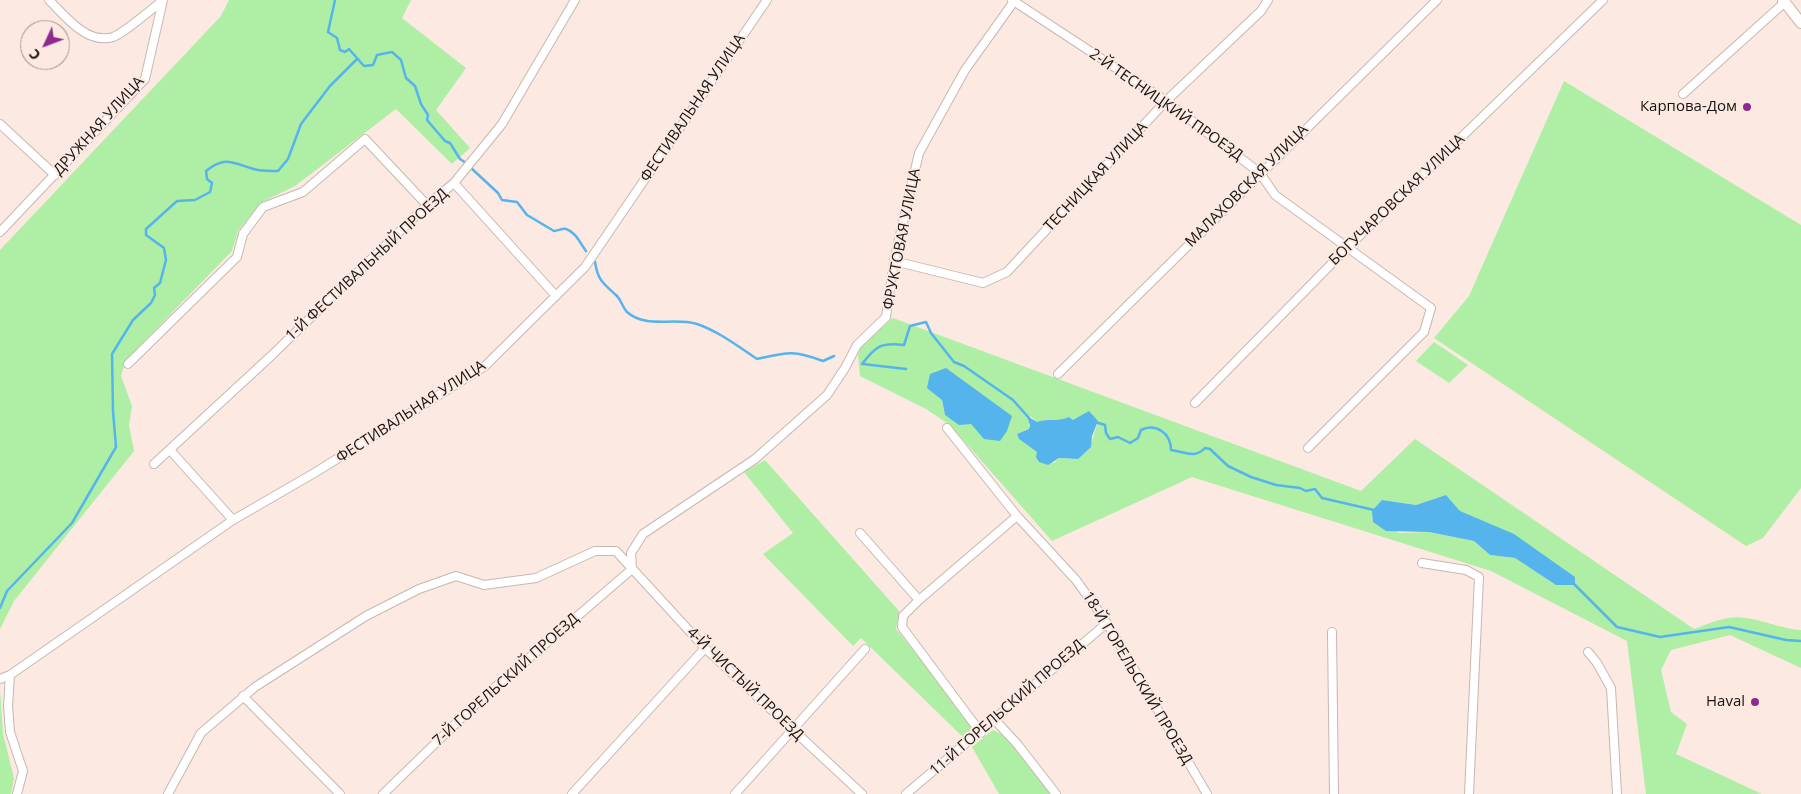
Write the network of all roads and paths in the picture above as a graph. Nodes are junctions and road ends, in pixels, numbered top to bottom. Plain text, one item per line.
1 (49, 0) edge
2 (163, 0) edge
3 (575, 0) edge
4 (767, 0) edge
5 (1014, 0) edge
6 (1268, 0) edge
7 (1437, 0) edge
8 (1603, 0) edge
9 (1784, 1) edge
10 (1801, 23) edge
11 (1683, 94) dead end
12 (1166, 101) junction
13 (0, 124) edge
14 (1260, 173) junction
15 (55, 175) junction
16 (454, 183) junction
17 (427, 205) junction
18 (0, 232) edge
19 (1347, 248) junction
20 (894, 261) junction
21 (556, 296) junction
22 (128, 364) dead end
23 (1058, 374) dead end
24 (1194, 403) dead end
25 (947, 428) dead end
26 (1308, 448) dead end
27 (170, 450) junction
28 (154, 464) dead end
29 (1017, 516) junction
30 (233, 520) junction
31 (860, 533) dead end
32 (1422, 563) dead end
33 (632, 569) junction
34 (919, 600) junction
35 (1107, 622) junction
36 (1332, 632) dead end
37 (705, 648) junction
38 (865, 649) dead end
39 (1588, 652) dead end
40 (10, 675) junction
41 (0, 679) edge
42 (243, 696) junction
43 (995, 720) junction
44 (792, 730) junction
45 (980, 733) junction
46 (17, 794) edge
47 (168, 794) edge
48 (340, 794) edge
49 (383, 794) edge
50 (572, 794) edge
51 (735, 794) edge
52 (862, 794) edge
53 (906, 794) edge
54 (1056, 794) edge
55 (1207, 794) edge
56 (1334, 794) edge
57 (1469, 794) edge
58 (1617, 794) edge

1 - 2 street
2 - 15 street, ДРУЖНАЯ УЛИЦА
3 - 16 street
4 - 21 street, ФЕСТИВАЛЬНАЯ УЛИЦА
5 - 12 street, 2-Й ТЕСНИЦКИЙ ПРОЕЗД
5 - 20 street, ФРУКТОВАЯ УЛИЦА
6 - 12 street, ТЕСНИЦКАЯ УЛИЦА
7 - 14 street, МАЛАХОВСКАЯ УЛИЦА
8 - 19 street, БОГУЧАРОВСКАЯ УЛИЦА
9 - 10 main road
9 - 11 street
12 - 14 street, 2-Й ТЕСНИЦКИЙ ПРОЕЗД
12 - 20 street, ТЕСНИЦКАЯ УЛИЦА
13 - 15 street
14 - 19 street, 2-Й ТЕСНИЦКИЙ ПРОЕЗД
14 - 23 street, МАЛАХОВСКАЯ УЛИЦА
15 - 18 street, ДРУЖНАЯ УЛИЦА
16 - 17 street, 1-Й ФЕСТИВАЛЬНЫЙ ПРОЕЗД
16 - 21 street, 1-Й ФЕСТИВАЛЬНЫЙ ПРОЕЗД
17 - 22 street
17 - 27 street, 1-Й ФЕСТИВАЛЬНЫЙ ПРОЕЗД
19 - 24 street, БОГУЧАРОВСКАЯ УЛИЦА
19 - 26 street, 2-Й ТЕСНИЦКИЙ ПРОЕЗД
20 - 33 street, ФРУКТОВАЯ УЛИЦА
21 - 30 street, ФЕСТИВАЛЬНАЯ УЛИЦА
25 - 29 street, 18-Й ГОРЕЛЬСКИЙ ПРОЕЗД
27 - 28 street, 1-Й ФЕСТИВАЛЬНЫЙ ПРОЕЗД
27 - 30 street
29 - 34 street
29 - 35 street, 18-Й ГОРЕЛЬСКИЙ ПРОЕЗД
30 - 40 street, ФЕСТИВАЛЬНАЯ УЛИЦА
31 - 34 street
32 - 57 street
33 - 37 street, 4-Й ЧИСТЫЙ ПРОЕЗД
33 - 42 street, 4-Й ЧИСТЫЙ ПРОЕЗД
33 - 49 street, 7-Й ГОРЕЛЬСКИЙ ПРОЕЗД
34 - 45 street
35 - 43 street, 11-Й ГОРЕЛЬСКИЙ ПРОЕЗД
35 - 55 street, 18-Й ГОРЕЛЬСКИЙ ПРОЕЗД
36 - 56 street
37 - 44 street, 4-Й ЧИСТЫЙ ПРОЕЗД
37 - 50 street
38 - 44 street
39 - 58 street
40 - 41 street, ФЕСТИВАЛЬНАЯ УЛИЦА
40 - 46 street
42 - 47 street
42 - 48 street
43 - 45 street, 11-Й ГОРЕЛЬСКИЙ ПРОЕЗД
43 - 54 street
44 - 51 street
44 - 52 street, 4-Й ЧИСТЫЙ ПРОЕЗД
45 - 53 street, 11-Й ГОРЕЛЬСКИЙ ПРОЕЗД

